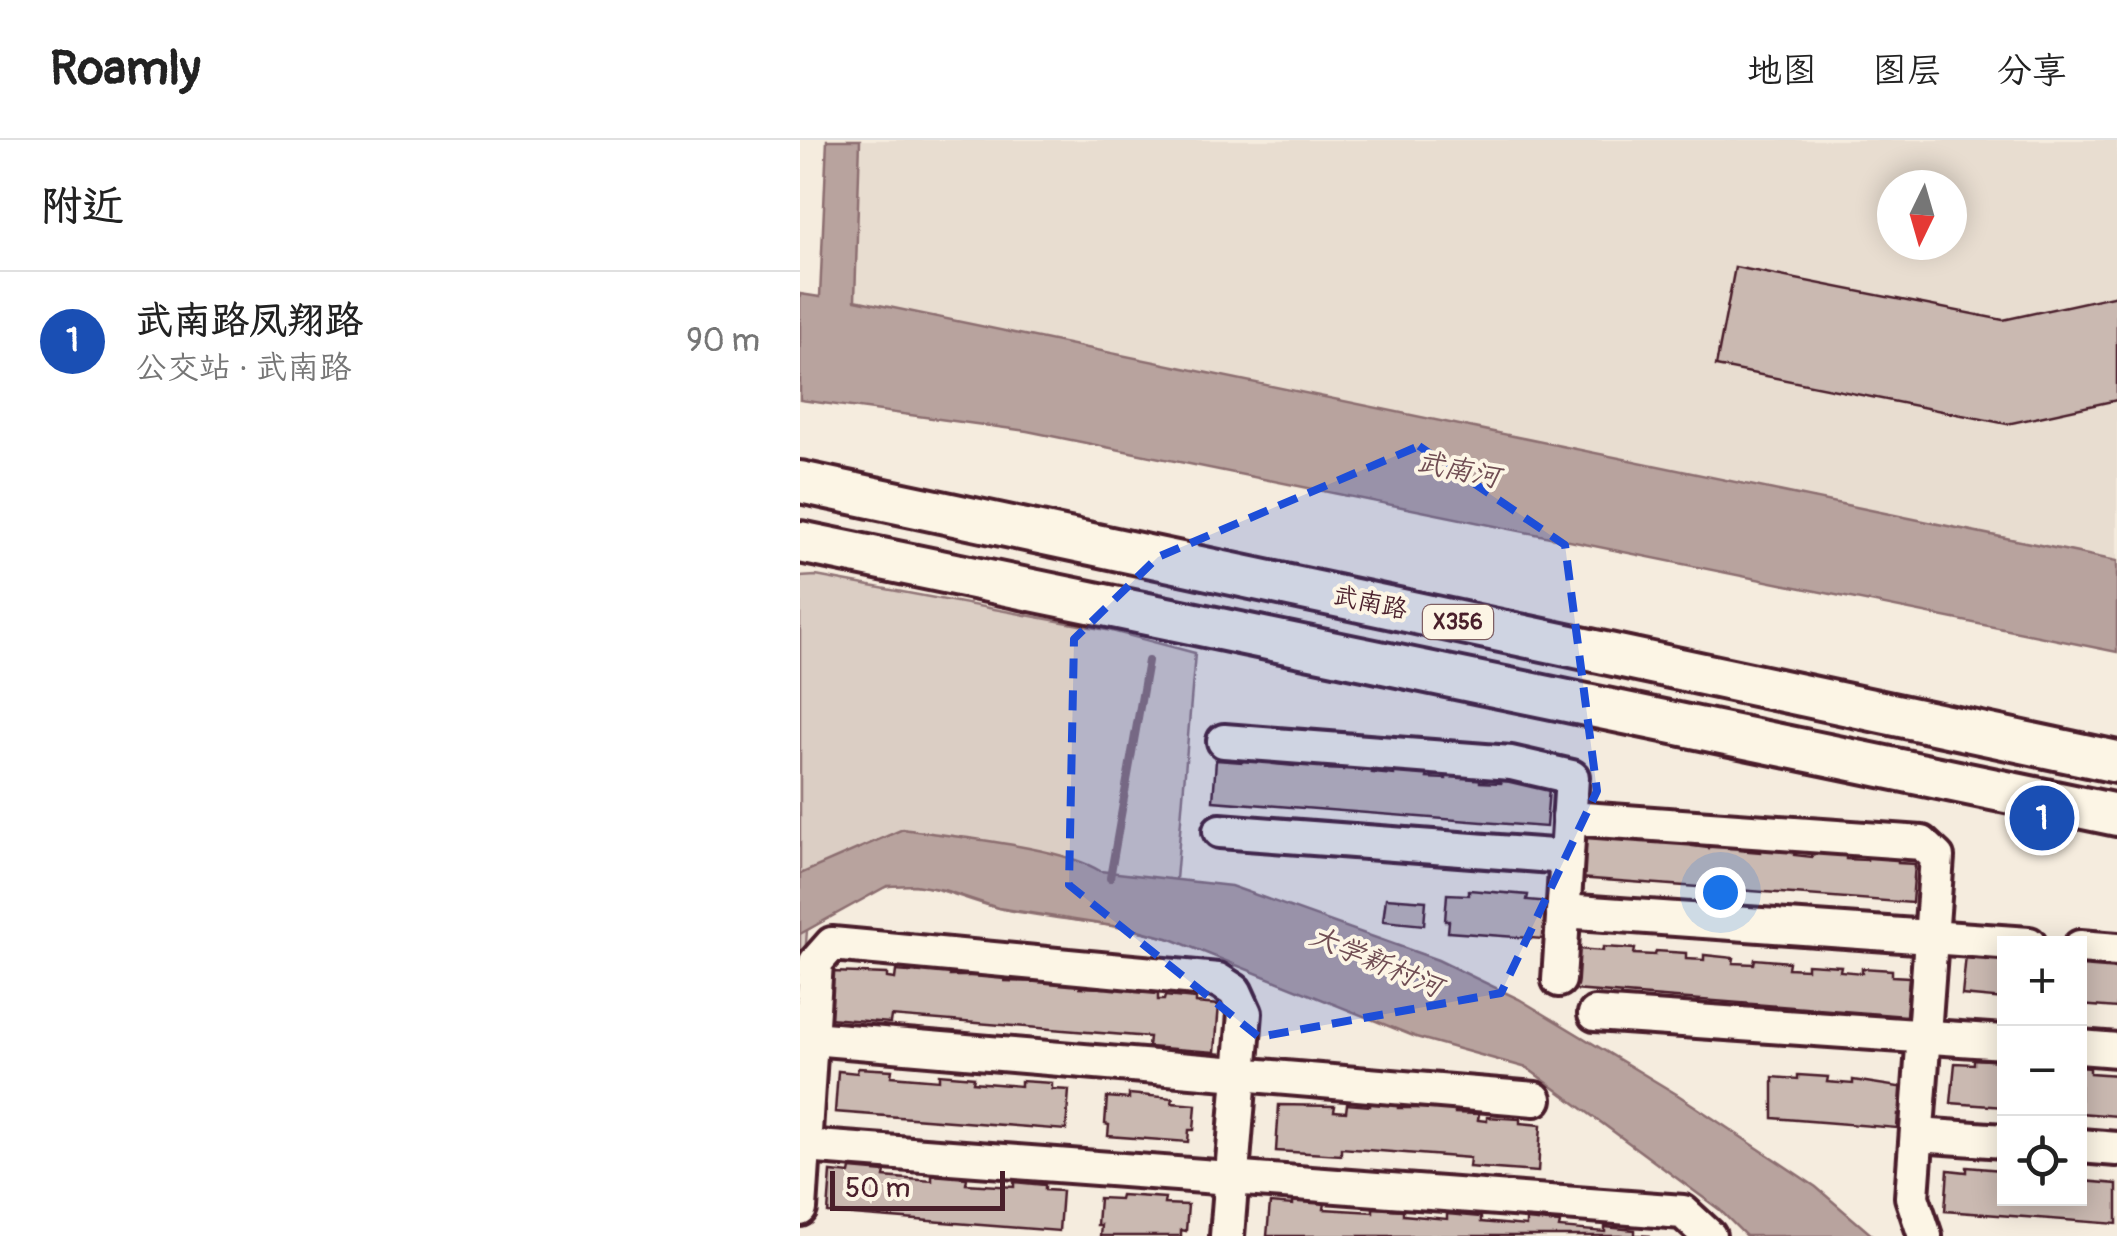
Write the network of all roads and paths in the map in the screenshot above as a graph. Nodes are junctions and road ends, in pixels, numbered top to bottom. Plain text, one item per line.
1 (809, 482) edge
2 (800, 542) edge
3 (1224, 740) dead end
4 (2117, 762) edge
5 (2117, 815) edge
6 (1569, 818) junction
7 (1220, 831) dead end
8 (1566, 857) junction
9 (1563, 911) junction
10 (1930, 936) junction
11 (1997, 941) edge
12 (2087, 948) edge
13 (2117, 950) edge
14 (1559, 980) dead end
15 (1596, 1014) dead end
16 (1923, 1036) junction
17 (811, 1038) junction
18 (1997, 1041) edge
19 (2087, 1048) edge
20 (2117, 1050) edge
21 (1240, 1074) junction
22 (1535, 1099) dead end
23 (1917, 1135) junction
24 (1997, 1141) edge
25 (804, 1146) junction
26 (2087, 1147) edge
27 (2117, 1149) edge
28 (1232, 1178) junction
29 (800, 1209) edge
30 (1227, 1236) edge
31 (1709, 1236) edge
32 (1925, 1236) edge

1 - 4 main road, 武南路 / X356
2 - 5 main road, X356
3 - 6 lane
6 - 8 lane
6 - 10 lane
7 - 8 lane
8 - 9 lane
9 - 10 lane
9 - 14 lane
10 - 11 lane
10 - 16 lane
12 - 13 lane
15 - 16 lane
16 - 18 lane
16 - 23 lane
17 - 21 lane
17 - 21 lane
17 - 25 lane
19 - 20 lane
21 - 22 lane
21 - 28 lane
23 - 24 lane
23 - 32 lane
25 - 28 lane
25 - 29 lane
26 - 27 lane
28 - 30 lane
28 - 31 lane

